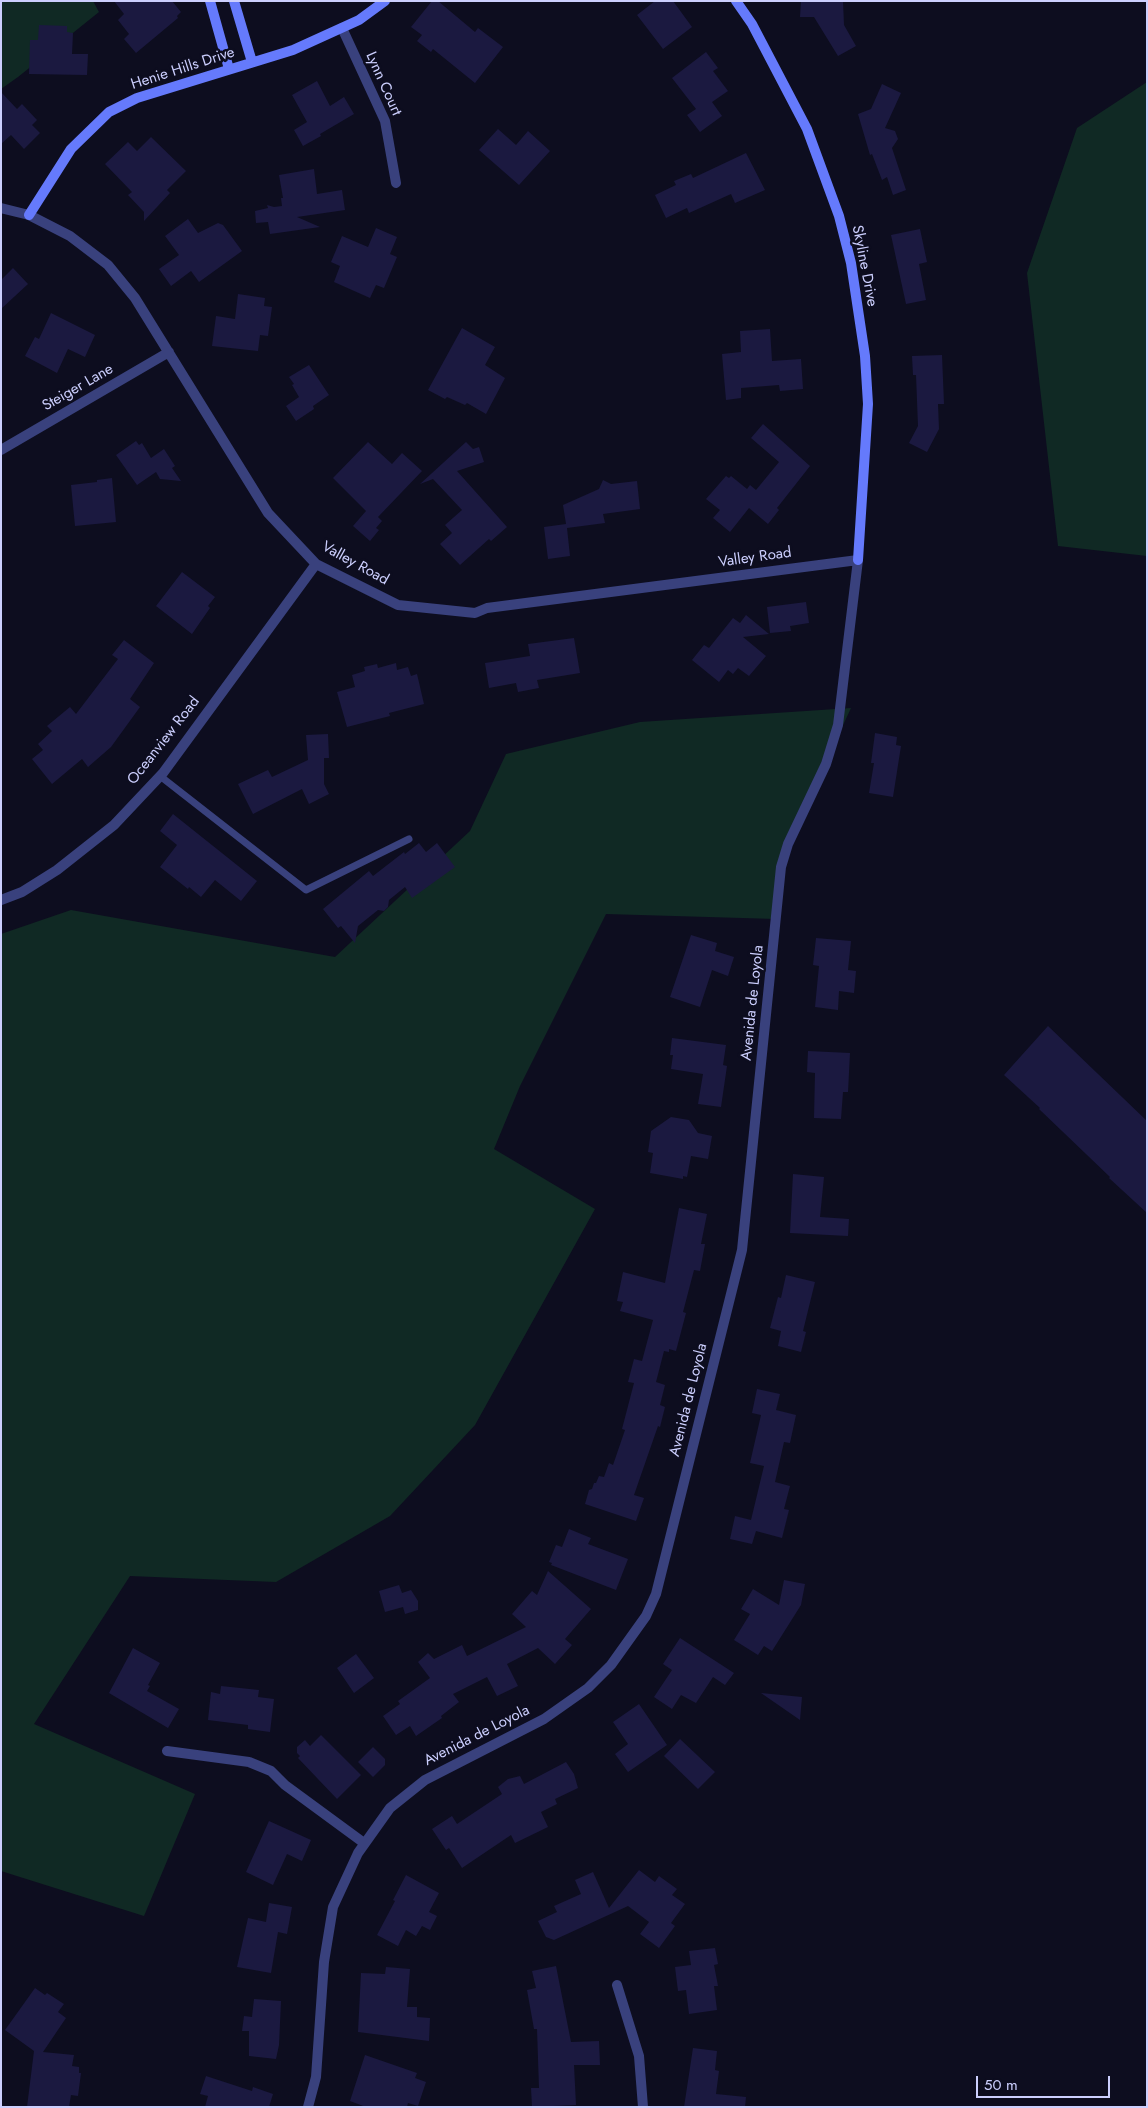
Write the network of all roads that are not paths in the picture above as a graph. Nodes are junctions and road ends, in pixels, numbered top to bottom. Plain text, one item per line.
1 (210, 1) edge
2 (234, 1) edge
3 (385, 1) edge
4 (736, 1) edge
5 (342, 28) junction
6 (252, 62) junction
7 (229, 70) junction
8 (396, 183) dead end
9 (1, 208) edge
10 (29, 215) junction
11 (169, 352) junction
12 (1, 450) edge
13 (858, 560) junction
14 (316, 564) junction
15 (160, 776) junction
16 (408, 839) dead end
17 (1, 900) edge
18 (167, 1751) dead end
19 (364, 1843) junction
20 (618, 1985) dead end
21 (308, 2107) edge
22 (643, 2107) edge

1 - 7 street
2 - 6 street
3 - 5 street, Henie Hills Drive
4 - 13 street, Skyline Drive
5 - 6 street, Henie Hills Drive
5 - 8 street, Lynn Court
6 - 7 street, Henie Hills Drive
7 - 10 street, Henie Hills Drive
9 - 10 street, Valley Road
10 - 11 street, Valley Road
11 - 12 street, Steiger Lane
11 - 14 street, Valley Road
13 - 14 street, Valley Road
13 - 19 street, Avenida de Loyola
14 - 15 street, Oceanview Road
15 - 16 lane
15 - 17 street, Oceanview Road
18 - 19 street
19 - 21 street, Avenida de Loyola
20 - 22 street

